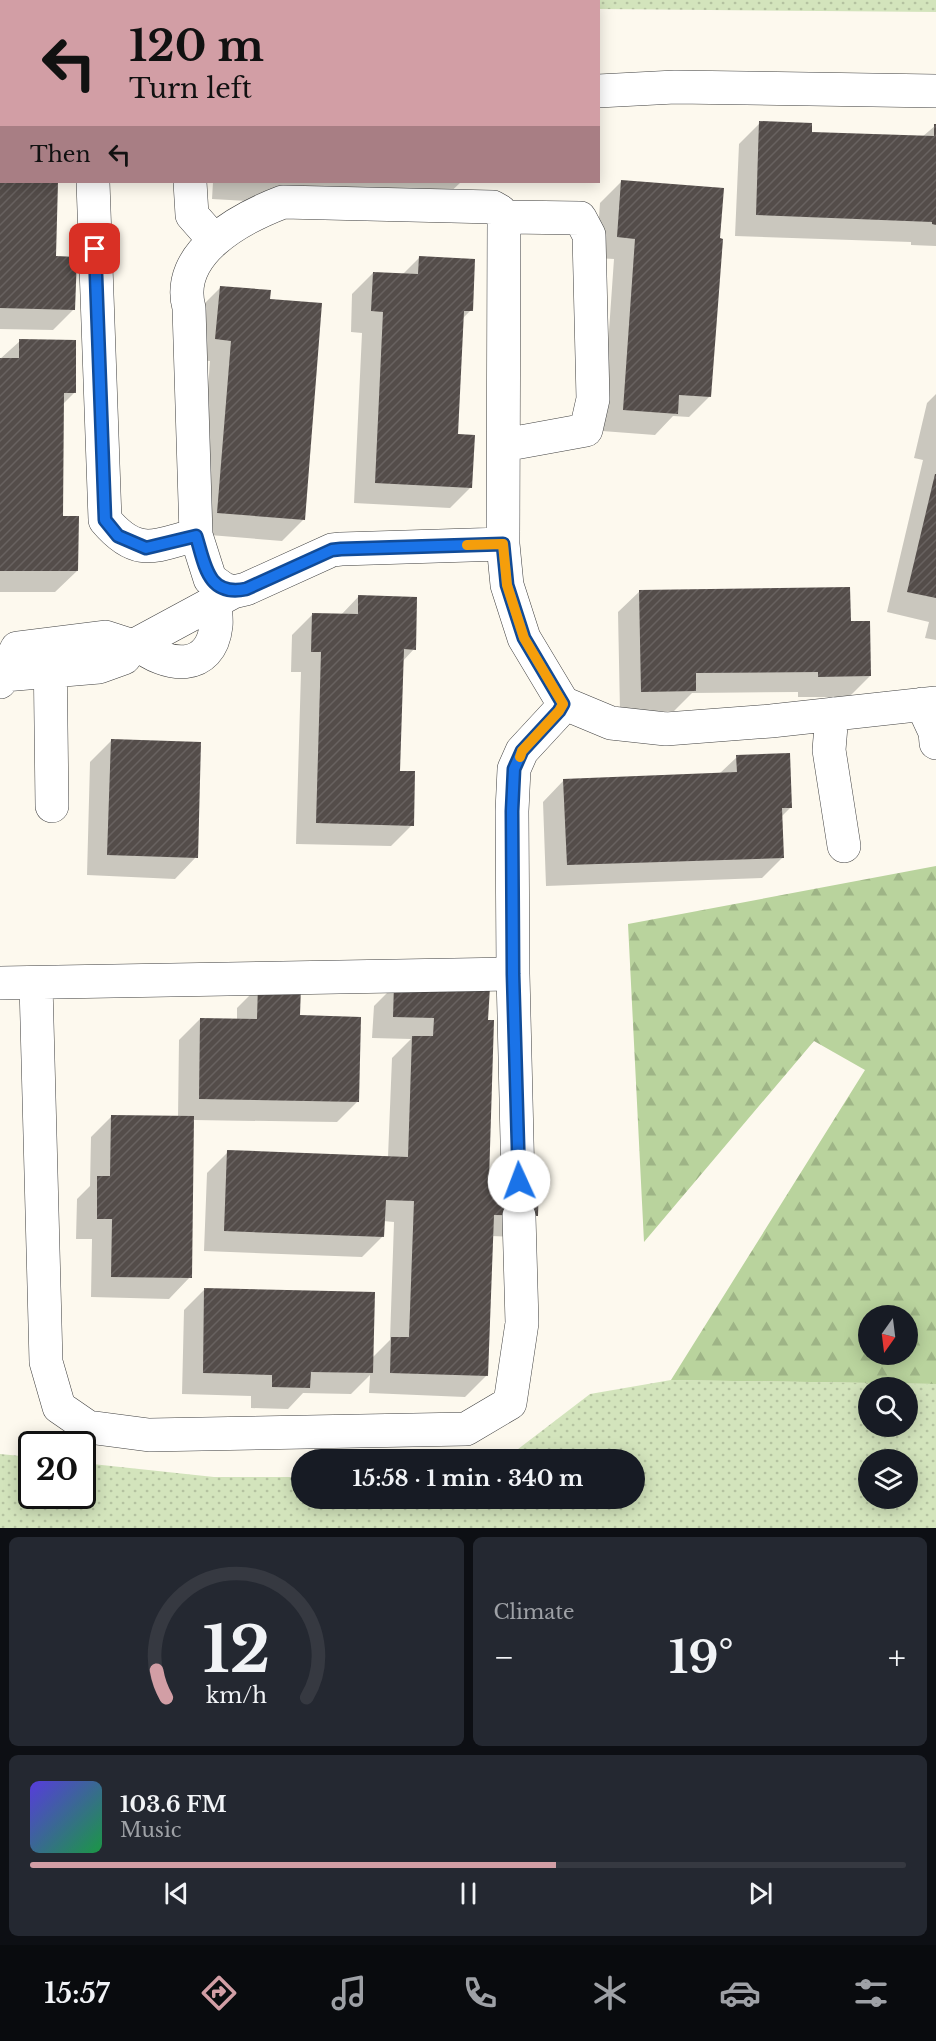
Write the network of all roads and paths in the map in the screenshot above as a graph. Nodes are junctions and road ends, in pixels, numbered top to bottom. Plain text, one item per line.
1 (936, 90) edge
2 (600, 91) edge
3 (93, 183) edge
4 (190, 183) edge
5 (501, 202) edge
6 (214, 240) junction
7 (504, 445) junction
8 (196, 536) junction
9 (503, 544) junction
10 (224, 597) junction
11 (50, 658) junction
12 (2, 678) edge
13 (929, 703) edge
14 (563, 704) junction
15 (832, 714) junction
16 (936, 743) edge
17 (52, 806) dead end
18 (844, 846) dead end
19 (513, 974) junction
20 (0, 983) edge
21 (36, 984) junction
22 (519, 1181) dead end
23 (519, 1216) dead end

1 - 2 lane
3 - 8 lane
4 - 6 lane
5 - 6 lane
5 - 7 lane
5 - 7 lane
6 - 8 lane
7 - 9 lane
8 - 10 lane
9 - 10 lane
9 - 14 lane
10 - 11 lane
11 - 12 lane
11 - 17 lane
13 - 15 lane
13 - 16 lane
14 - 15 lane
14 - 19 lane
15 - 18 lane
19 - 21 lane
19 - 22 lane
20 - 21 lane
21 - 23 lane

